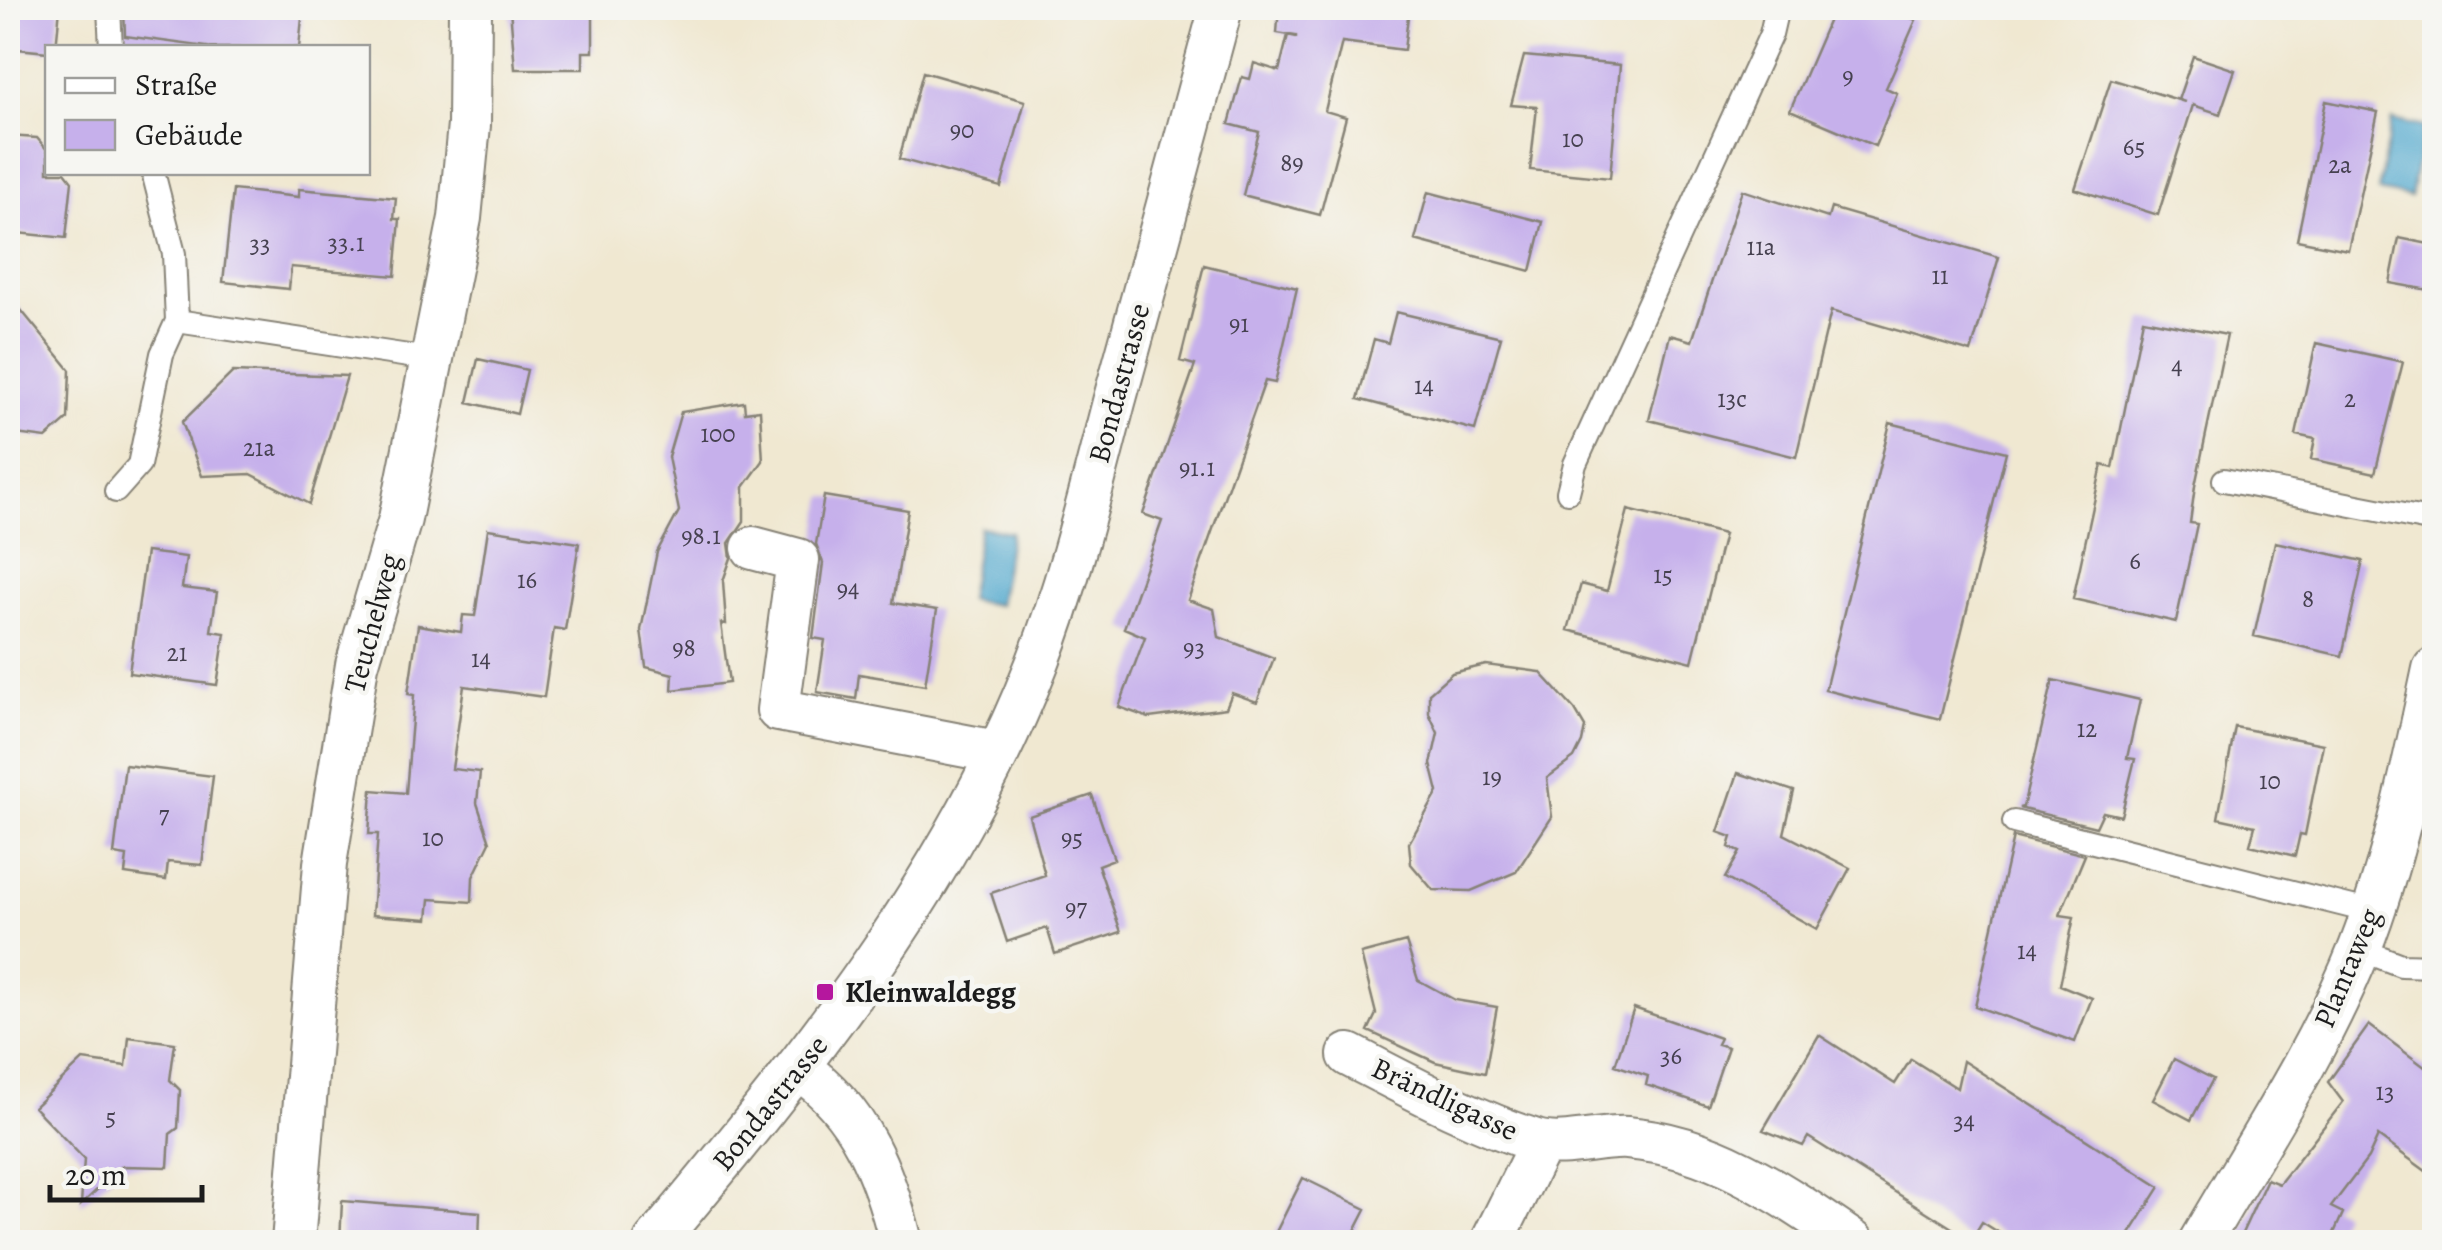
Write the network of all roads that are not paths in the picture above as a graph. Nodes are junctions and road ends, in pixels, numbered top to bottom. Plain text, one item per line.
1 (109, 8) edge
2 (470, 8) edge
3 (1221, 8) edge
4 (1777, 8) edge
5 (111, 45) edge
6 (154, 175) edge
7 (177, 321) junction
8 (435, 360) junction
9 (2224, 480) dead end
10 (116, 491) dead end
11 (1568, 492) dead end
12 (2434, 522) edge
13 (752, 548) dead end
14 (2434, 668) edge
15 (996, 752) junction
16 (2014, 822) dead end
17 (2366, 931) junction
18 (2434, 966) edge
19 (1349, 1054) dead end
20 (800, 1068) junction
21 (1541, 1143) junction
22 (293, 1242) edge
23 (656, 1242) edge
24 (901, 1242) edge
25 (1492, 1242) edge
26 (1853, 1242) edge
27 (2200, 1242) edge

1 - 5 lane
2 - 8 street, Teuchelweg
3 - 15 street, Bondastrasse
4 - 11 lane
6 - 7 lane
7 - 8 lane
7 - 10 lane
8 - 22 street, Teuchelweg
9 - 12 lane
13 - 15 street
14 - 17 street, Plantaweg
15 - 20 street, Bondastrasse
16 - 17 lane
17 - 18 lane
17 - 27 street, Plantaweg
19 - 21 street, Brändligasse
20 - 23 street, Bondastrasse
20 - 24 street
21 - 25 street, Brändligasse
21 - 26 street, Brändligasse

